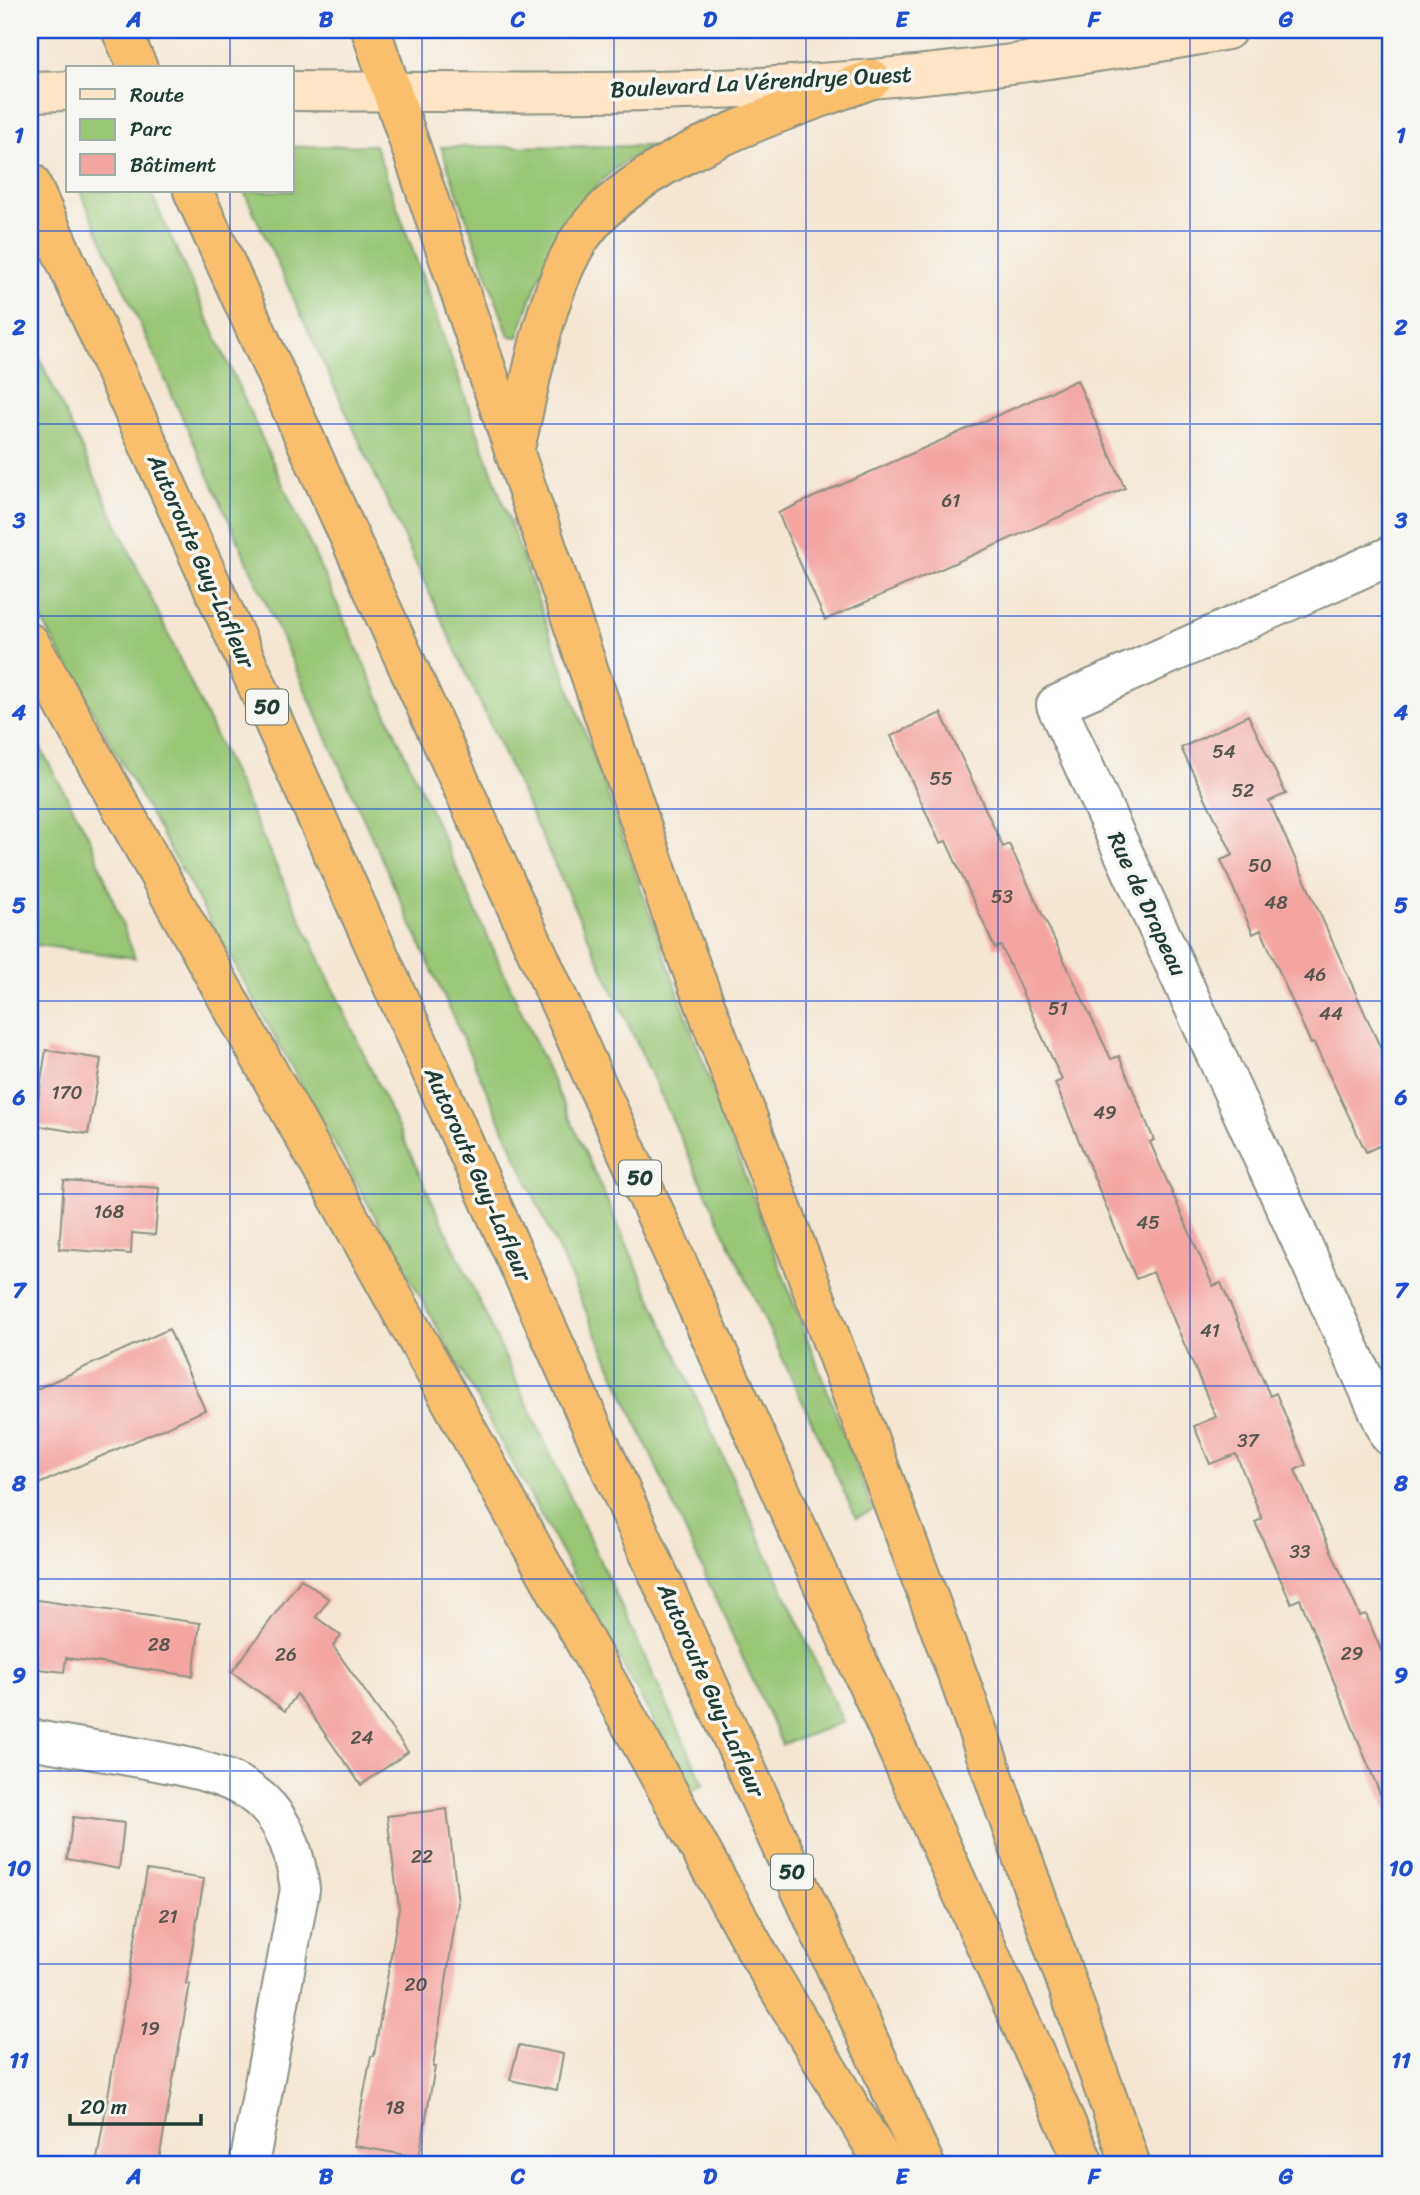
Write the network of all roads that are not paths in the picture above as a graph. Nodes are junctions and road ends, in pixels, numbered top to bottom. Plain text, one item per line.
1 (121, 30) edge
2 (371, 30) edge
3 (1227, 30) edge
4 (137, 66) edge
5 (872, 79) junction
6 (66, 91) edge
7 (294, 91) edge
8 (391, 91) junction
9 (30, 92) edge
10 (30, 182) edge
11 (193, 192) edge
12 (515, 448) junction
13 (1390, 556) edge
14 (30, 643) edge
15 (1390, 1436) edge
16 (30, 1739) edge
17 (248, 2165) edge
18 (885, 2165) edge
19 (925, 2165) edge
20 (1084, 2165) edge
21 (1131, 2165) edge

1 - 4 highway
2 - 8 highway
3 - 5 main road, Boulevard La Vérendrye Ouest
5 - 8 main road, Boulevard La Vérendrye Ouest
5 - 12 highway
6 - 9 main road
7 - 8 main road, Boulevard La Vérendrye Ouest
8 - 12 highway
10 - 19 highway, Autoroute Guy-Lafleur / 50
11 - 20 highway, 50
12 - 21 highway
13 - 15 street, Rue de Drapeau
14 - 18 highway
16 - 17 street

